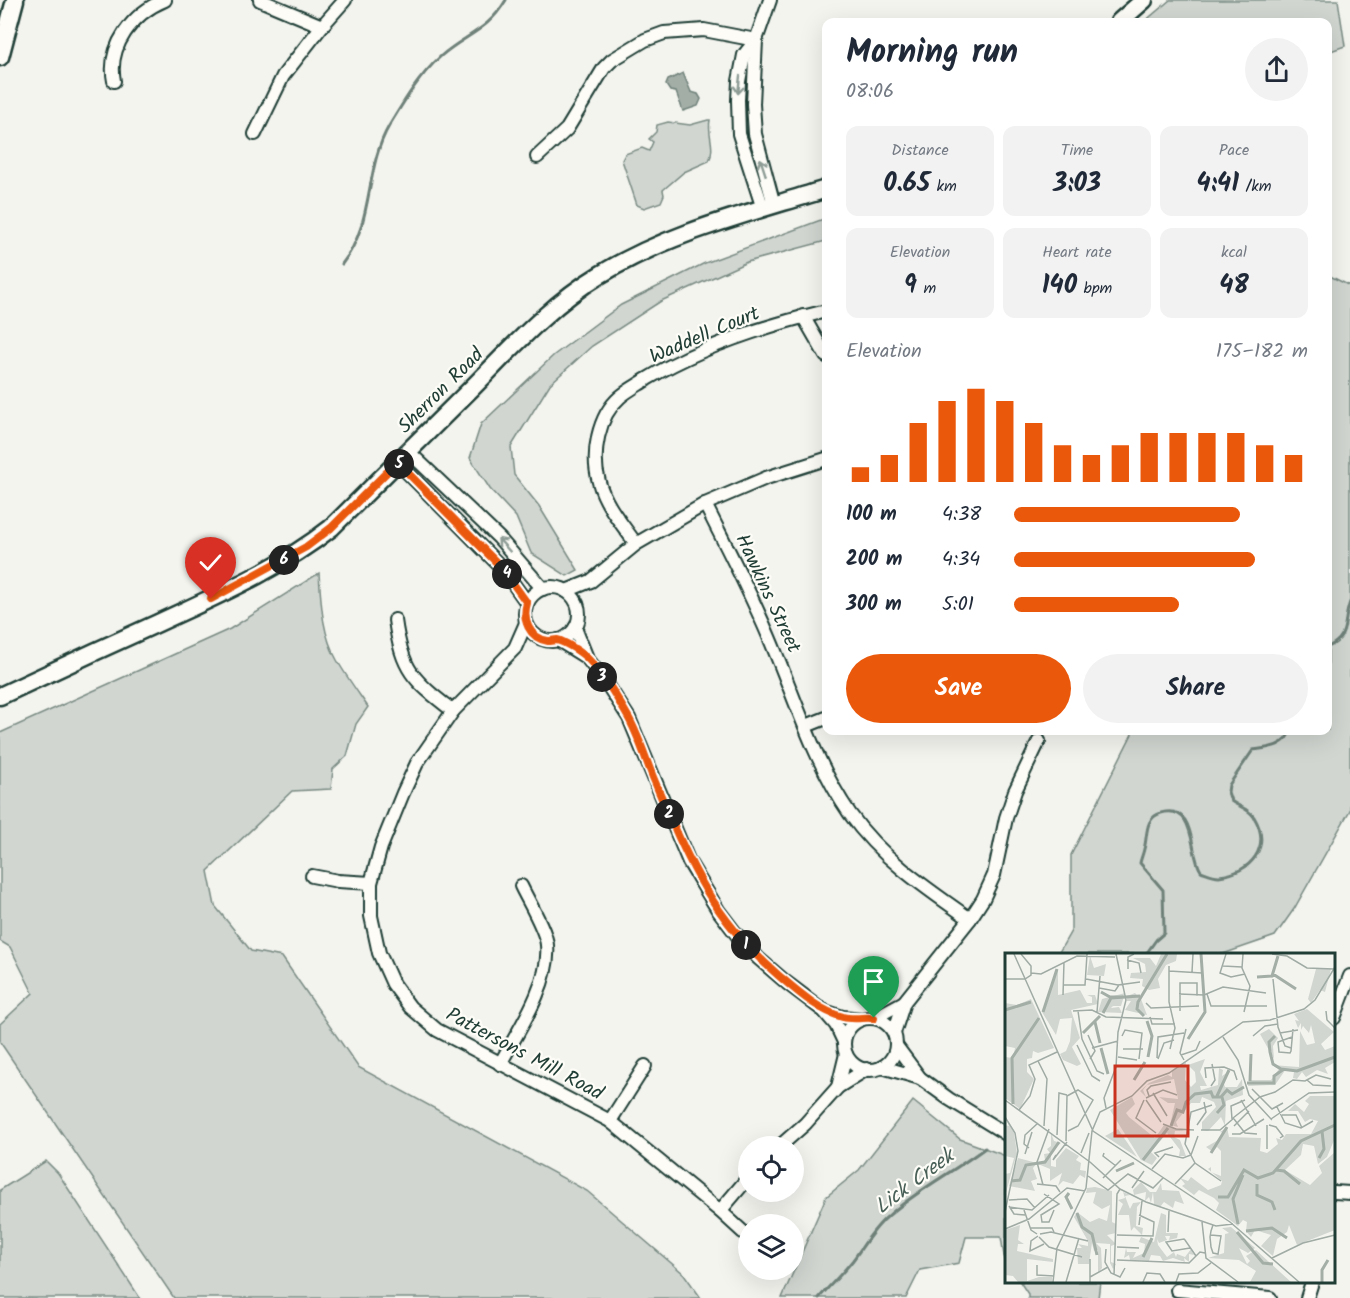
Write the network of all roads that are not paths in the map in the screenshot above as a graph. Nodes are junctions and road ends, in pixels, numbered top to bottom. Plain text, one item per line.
1 (15, 0) edge
2 (165, 0) edge
3 (260, 0) edge
4 (345, 0) edge
5 (770, 0) edge
6 (1144, 0) edge
7 (1124, 18) edge
8 (322, 26) junction
9 (756, 40) junction
10 (0, 57) edge
11 (114, 81) dead end
12 (255, 134) dead end
13 (537, 157) dead end
14 (822, 190) edge
15 (769, 207) junction
16 (822, 312) edge
17 (803, 316) junction
18 (822, 349) edge
19 (403, 457) junction
20 (822, 460) edge
21 (705, 504) junction
22 (636, 544) junction
23 (591, 581) junction
24 (543, 589) junction
25 (566, 591) junction
26 (527, 603) junction
27 (578, 606) junction
28 (395, 620) dead end
29 (526, 623) junction
30 (575, 628) junction
31 (541, 639) junction
32 (558, 640) junction
33 (515, 648) junction
34 (587, 658) junction
35 (0, 696) edge
36 (453, 711) junction
37 (822, 720) edge
38 (806, 726) junction
39 (1039, 741) dead end
40 (312, 876) dead end
41 (371, 883) junction
42 (521, 886) dead end
43 (970, 920) junction
44 (1349, 979) edge
45 (904, 1002) junction
46 (824, 1011) junction
47 (1335, 1015) edge
48 (868, 1018) junction
49 (894, 1033) junction
50 (897, 1047) junction
51 (845, 1048) junction
52 (500, 1064) junction
53 (645, 1066) dead end
54 (882, 1067) junction
55 (867, 1069) junction
56 (920, 1078) junction
57 (838, 1087) junction
58 (610, 1121) junction
59 (1005, 1133) edge
60 (791, 1136) edge
61 (738, 1190) edge
62 (1335, 1192) edge
63 (1350, 1193) edge
64 (720, 1211) junction
65 (738, 1227) edge
66 (1311, 1283) edge
67 (1177, 1290) dead end
68 (1270, 1298) edge
69 (1307, 1298) edge

1 - 10 main road
2 - 11 street
3 - 8 street
4 - 8 street
5 - 9 street
6 - 7 main road
8 - 12 street
9 - 13 street
9 - 15 street
14 - 15 main road, Sherron Road
15 - 19 main road, Sherron Road
16 - 17 street, Waddell Court
17 - 18 street
17 - 22 street, Waddell Court
24 -> 19 street
19 - 26 street
19 - 35 main road, Sherron Road
20 - 21 street
21 - 22 street
21 - 38 street, Hawkins Street
22 - 23 street
23 - 25 street
23 - 27 street
24 - 25 street
24 - 26 street
25 - 27 street
26 - 29 street
27 - 30 street
28 - 36 street
29 - 31 street
29 - 33 street, Pattersons Mill Road
30 - 32 street
30 - 34 street
31 - 32 street
31 - 33 street, Pattersons Mill Road
32 - 34 street
33 - 36 street, Pattersons Mill Road
34 - 46 street
36 - 41 street, Pattersons Mill Road
37 - 38 street
38 - 43 street, Hawkins Street
39 - 43 street
40 - 41 street
41 - 52 street, Pattersons Mill Road
42 - 52 street
43 - 45 street
44 - 47 street
45 - 48 street
45 - 49 street
46 - 48 street
46 - 51 street
48 - 49 street
48 - 51 street
49 - 50 street
50 - 54 street
50 - 56 street
51 - 55 street
51 - 57 street
52 - 58 street, Pattersons Mill Road
53 - 58 street
54 - 55 street
54 - 56 street
55 - 57 street
56 - 59 street
57 - 60 street
58 - 64 street, Pattersons Mill Road
61 - 64 street
62 - 63 street
64 - 65 street, Pattersons Mill Road
66 - 69 street
67 - 68 street

